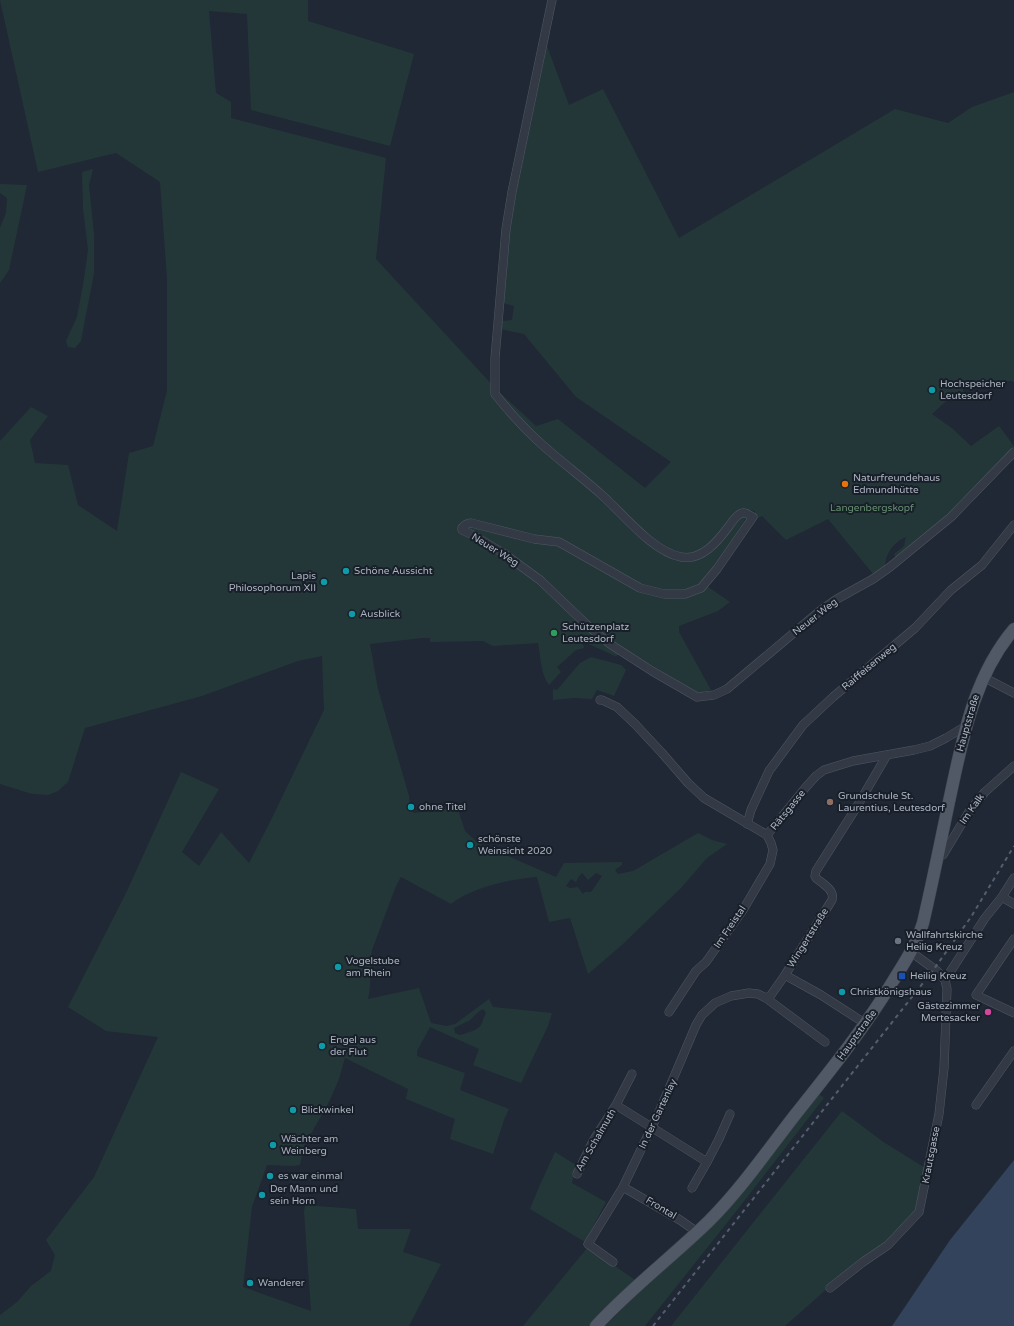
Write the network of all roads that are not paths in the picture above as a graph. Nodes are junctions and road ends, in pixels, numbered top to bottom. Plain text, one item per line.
1 (552, 0) edge
2 (1014, 452) edge
3 (1014, 525) edge
4 (1014, 629) edge
5 (984, 677) junction
6 (1014, 693) edge
7 (600, 700) dead end
8 (966, 726) junction
9 (887, 755) junction
10 (1014, 766) edge
11 (747, 824) junction
12 (767, 835) junction
13 (937, 858) junction
14 (1014, 878) edge
15 (1002, 897) junction
16 (1014, 904) edge
17 (1014, 939) edge
18 (911, 952) junction
19 (785, 975) junction
20 (945, 980) junction
21 (766, 998) junction
22 (669, 1012) dead end
23 (1014, 1013) edge
24 (866, 1024) junction
25 (825, 1042) dead end
26 (1014, 1051) edge
27 (632, 1074) dead end
28 (616, 1105) junction
29 (976, 1105) dead end
30 (730, 1114) dead end
31 (652, 1128) junction
32 (707, 1162) junction
33 (577, 1174) dead end
34 (623, 1187) junction
35 (692, 1188) dead end
36 (697, 1232) junction
37 (614, 1262) dead end
38 (830, 1288) dead end
39 (596, 1326) edge

1 - 2 street, Neuer Weg
3 - 11 street, Raiffeisenweg
4 - 5 main road, Hauptstraße
5 - 6 street
5 - 8 main road, Hauptstraße
7 - 11 street, Rätsgasse
8 - 9 street, Rätsgasse
8 - 13 main road, Hauptstraße
9 - 12 street, Rätsgasse
9 - 19 street, Wingertstraße
10 - 13 street, Im Kalk
11 - 12 street, Rätsgasse
12 - 22 street, Im Freistal
13 - 18 main road, Hauptstraße
14 - 15 street
15 - 16 street
15 - 20 street
17 - 23 street
18 - 20 street
18 - 24 main road, Hauptstraße
19 - 21 street, Wingertstraße
19 - 24 street
20 - 38 street, Krautsgasse
21 - 25 street
21 - 31 street, In der Gartenlay
24 - 36 main road, Hauptstraße
26 - 29 street
27 - 28 street, Am Schalmuth
28 - 31 street, Am Schalmuth
28 - 33 street, Am Schalmuth
30 - 32 street
31 - 32 street, Am Schalmuth
31 - 34 street, In der Gartenlay
32 - 35 street
34 - 36 street, Frontal
34 - 37 street, In der Gartenlay
36 - 39 main road, Hauptstraße

